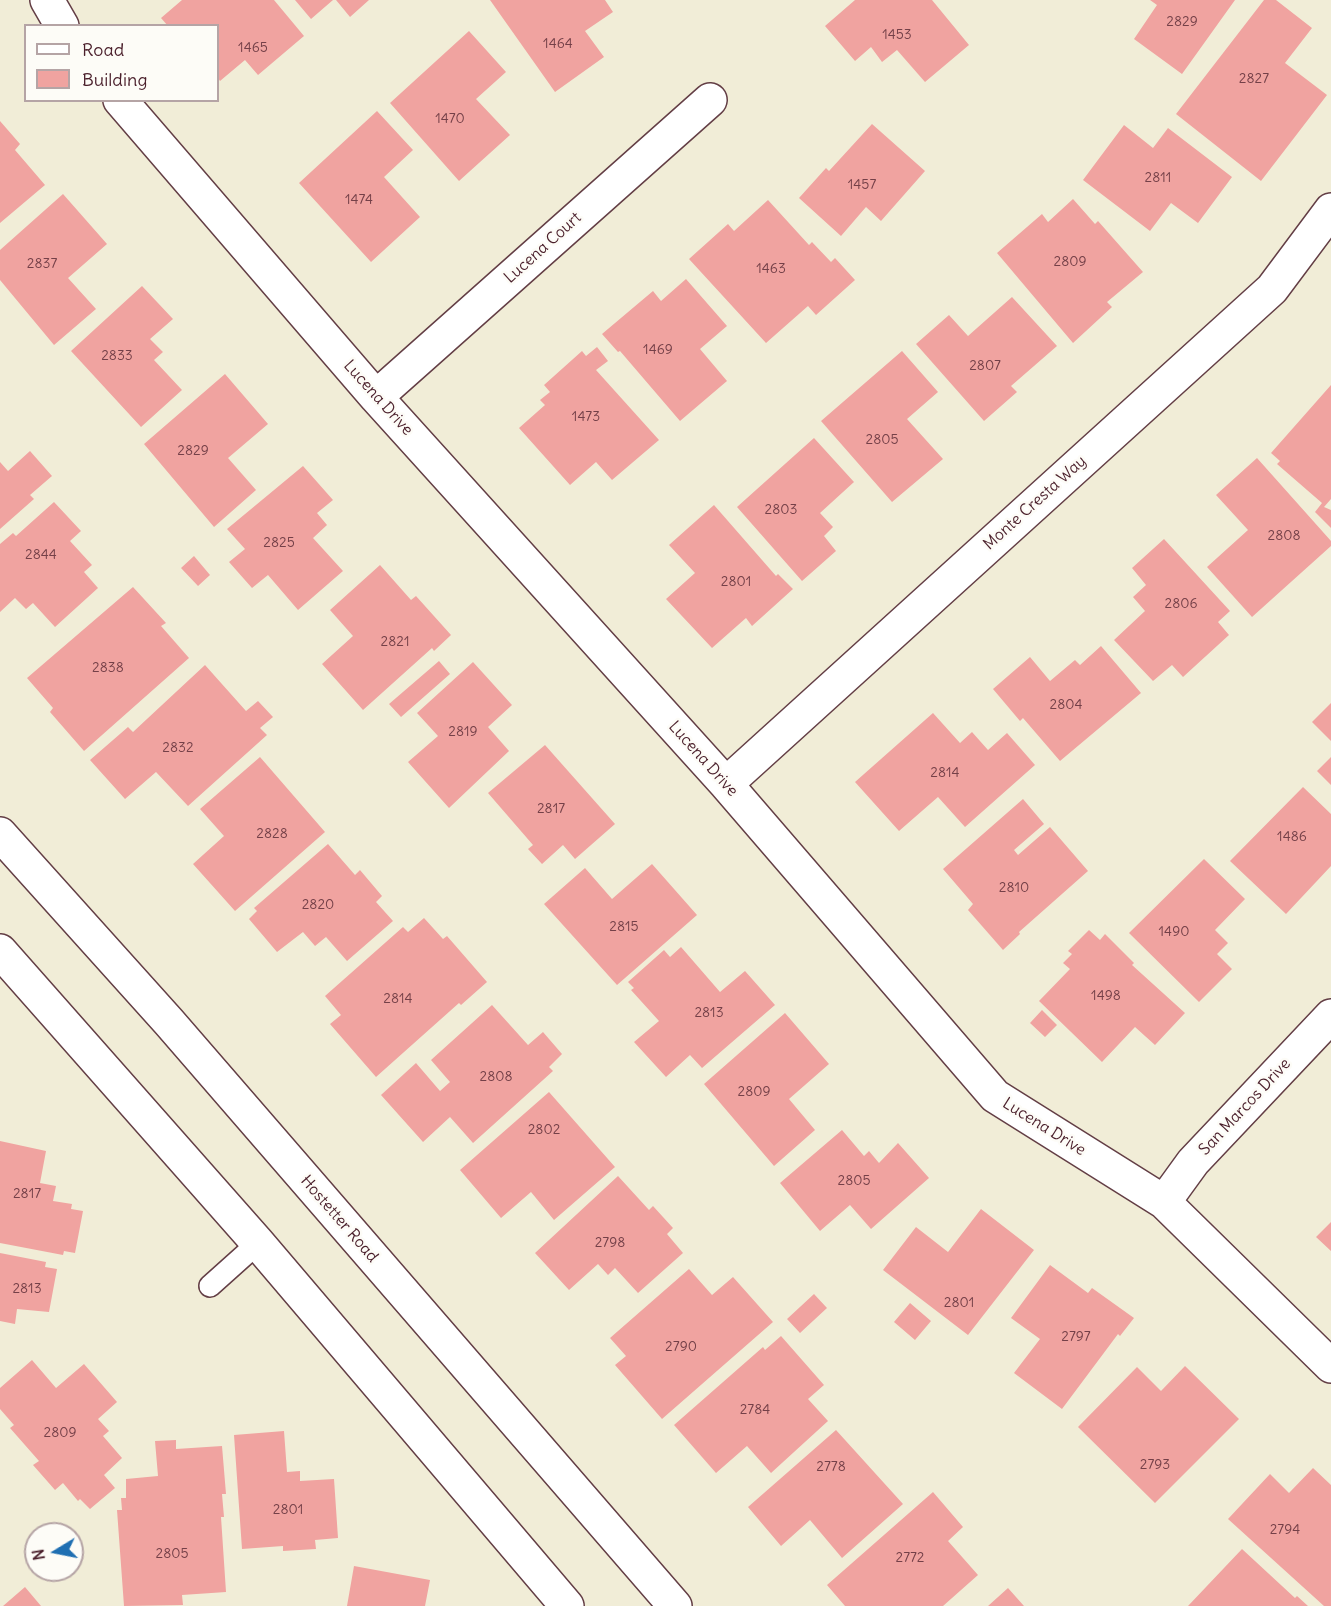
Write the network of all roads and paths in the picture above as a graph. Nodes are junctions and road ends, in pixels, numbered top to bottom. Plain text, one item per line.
1 (47, 0) edge
2 (61, 24) edge
3 (710, 100) dead end
4 (122, 102) edge
5 (1331, 210) edge
6 (376, 397) junction
7 (726, 784) junction
8 (3, 843) edge
9 (0, 951) edge
10 (1331, 1016) edge
11 (1164, 1202) junction
12 (258, 1243) junction
13 (210, 1286) dead end
14 (1331, 1366) edge
15 (567, 1606) edge
16 (675, 1606) edge

1 - 2 street
3 - 6 street, Lucena Court
4 - 6 street, Lucena Drive
5 - 7 street, Monte Cresta Way
6 - 7 street, Lucena Drive
7 - 11 street, Lucena Drive
8 - 16 street, Hostetter Road
9 - 12 street
10 - 11 street, San Marcos Drive
11 - 14 street, Lucena Drive
12 - 13 lane
12 - 15 street

